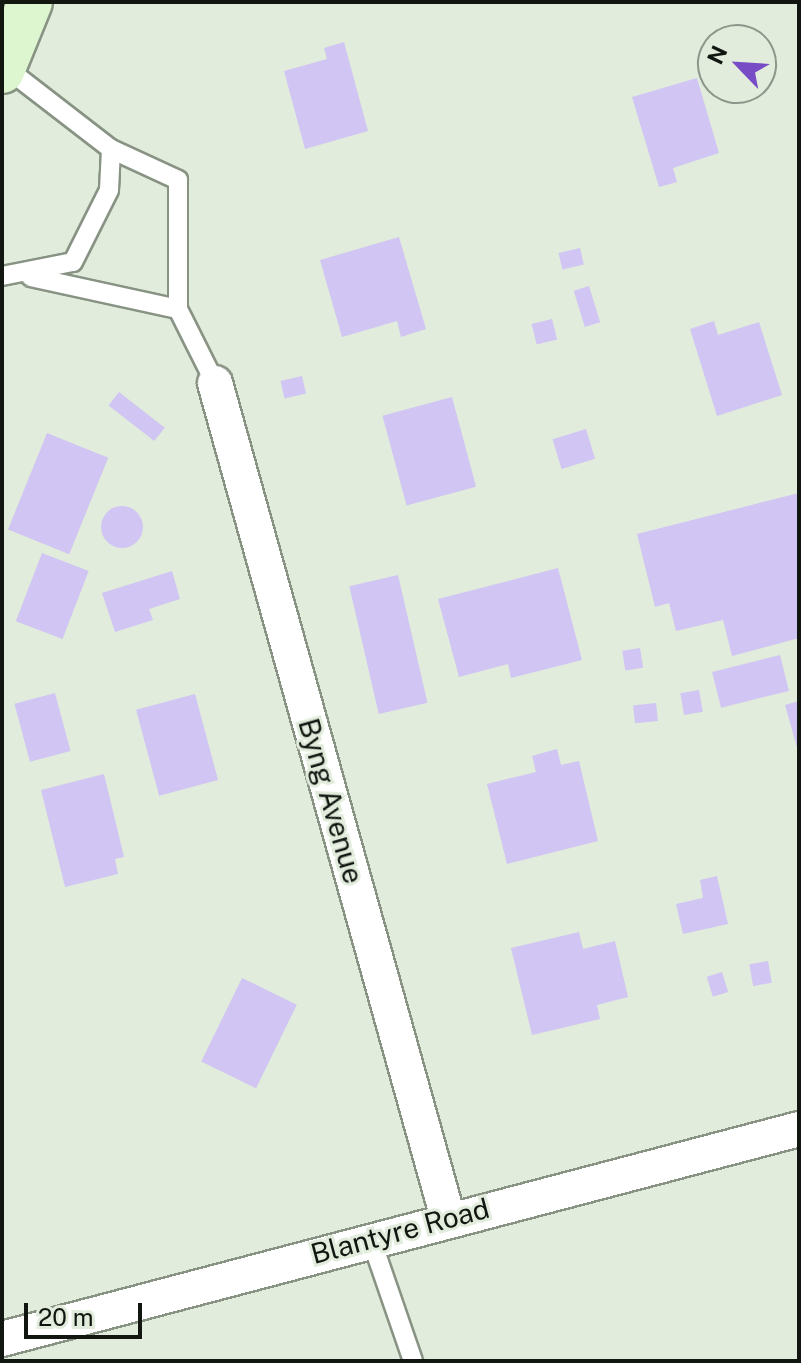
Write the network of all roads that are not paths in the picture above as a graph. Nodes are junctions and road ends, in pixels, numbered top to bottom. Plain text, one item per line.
1 (30, 2) edge
2 (3, 69) edge
3 (111, 149) junction
4 (2, 276) edge
5 (28, 276) junction
6 (178, 309) junction
7 (215, 383) joint
8 (799, 1129) edge
9 (448, 1218) junction
10 (371, 1239) junction
11 (2, 1339) edge
12 (413, 1361) edge

1 - 2 main road
2 - 3 lane
3 - 5 lane
3 - 6 lane
4 - 5 lane
5 - 6 lane
6 - 7 lane
7 - 9 street, Byng Avenue
8 - 9 street, Blantyre Road
9 - 10 street, Blantyre Road
10 - 11 street, Blantyre Road
10 - 12 lane

